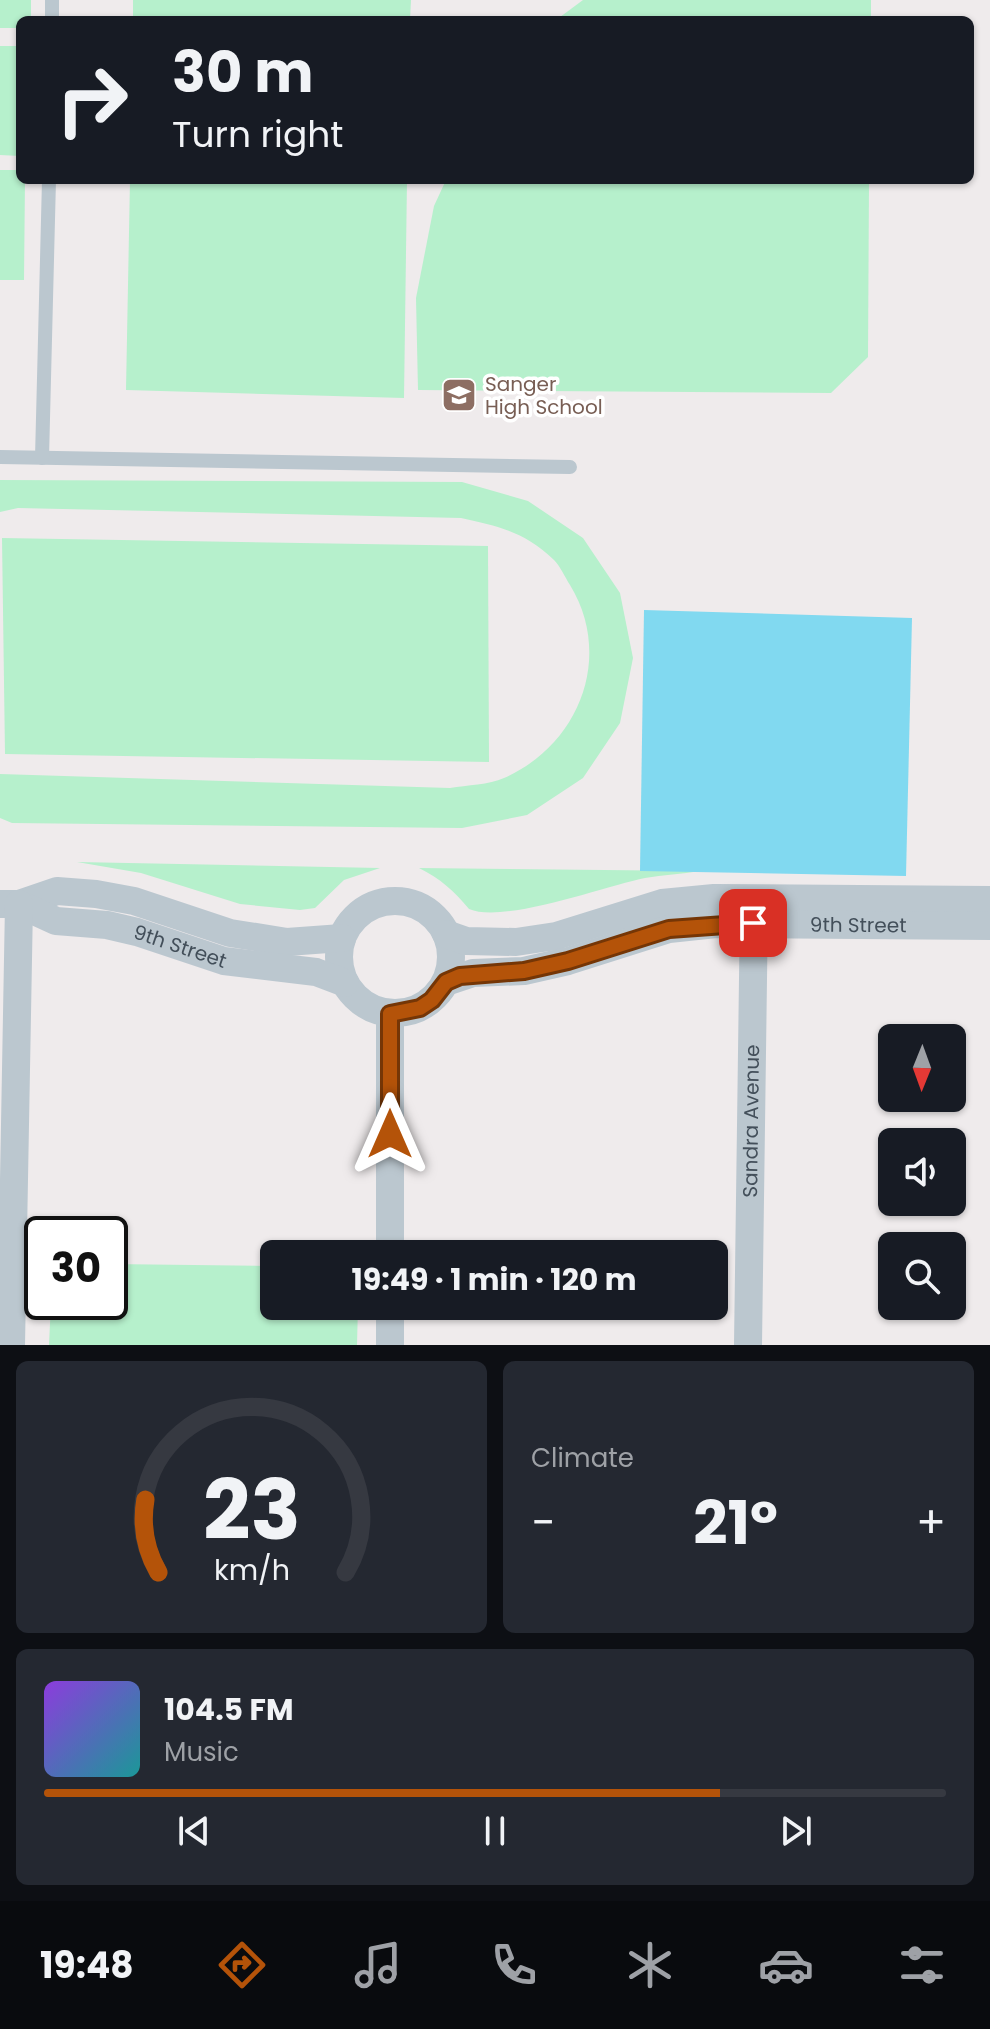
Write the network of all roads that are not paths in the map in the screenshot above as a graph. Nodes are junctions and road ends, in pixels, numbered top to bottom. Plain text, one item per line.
1 (49, 184) edge
2 (0, 457) edge
3 (42, 458) junction
4 (570, 467) dead end
5 (990, 900) edge
6 (9, 904) edge
7 (754, 910) junction
8 (990, 926) edge
9 (446, 934) junction
10 (342, 938) junction
11 (446, 982) junction
12 (345, 983) junction
13 (390, 1014) junction
14 (390, 1240) edge
15 (390, 1320) edge
16 (11, 1345) edge
17 (390, 1345) edge
18 (748, 1345) edge

1 - 3 lane
2 - 3 lane
3 - 4 lane
5 - 7 street, 9th Street
6 - 10 street, 9th Street
6 - 12 street, 9th Street
6 - 16 street
7 - 8 street, 9th Street
7 - 9 street, 9th Street
7 - 11 street, 9th Street
7 - 18 street, Sandra Avenue
9 - 10 street
9 - 11 street
10 - 12 street
11 - 13 street
12 - 13 street
13 - 14 street
15 - 17 street

